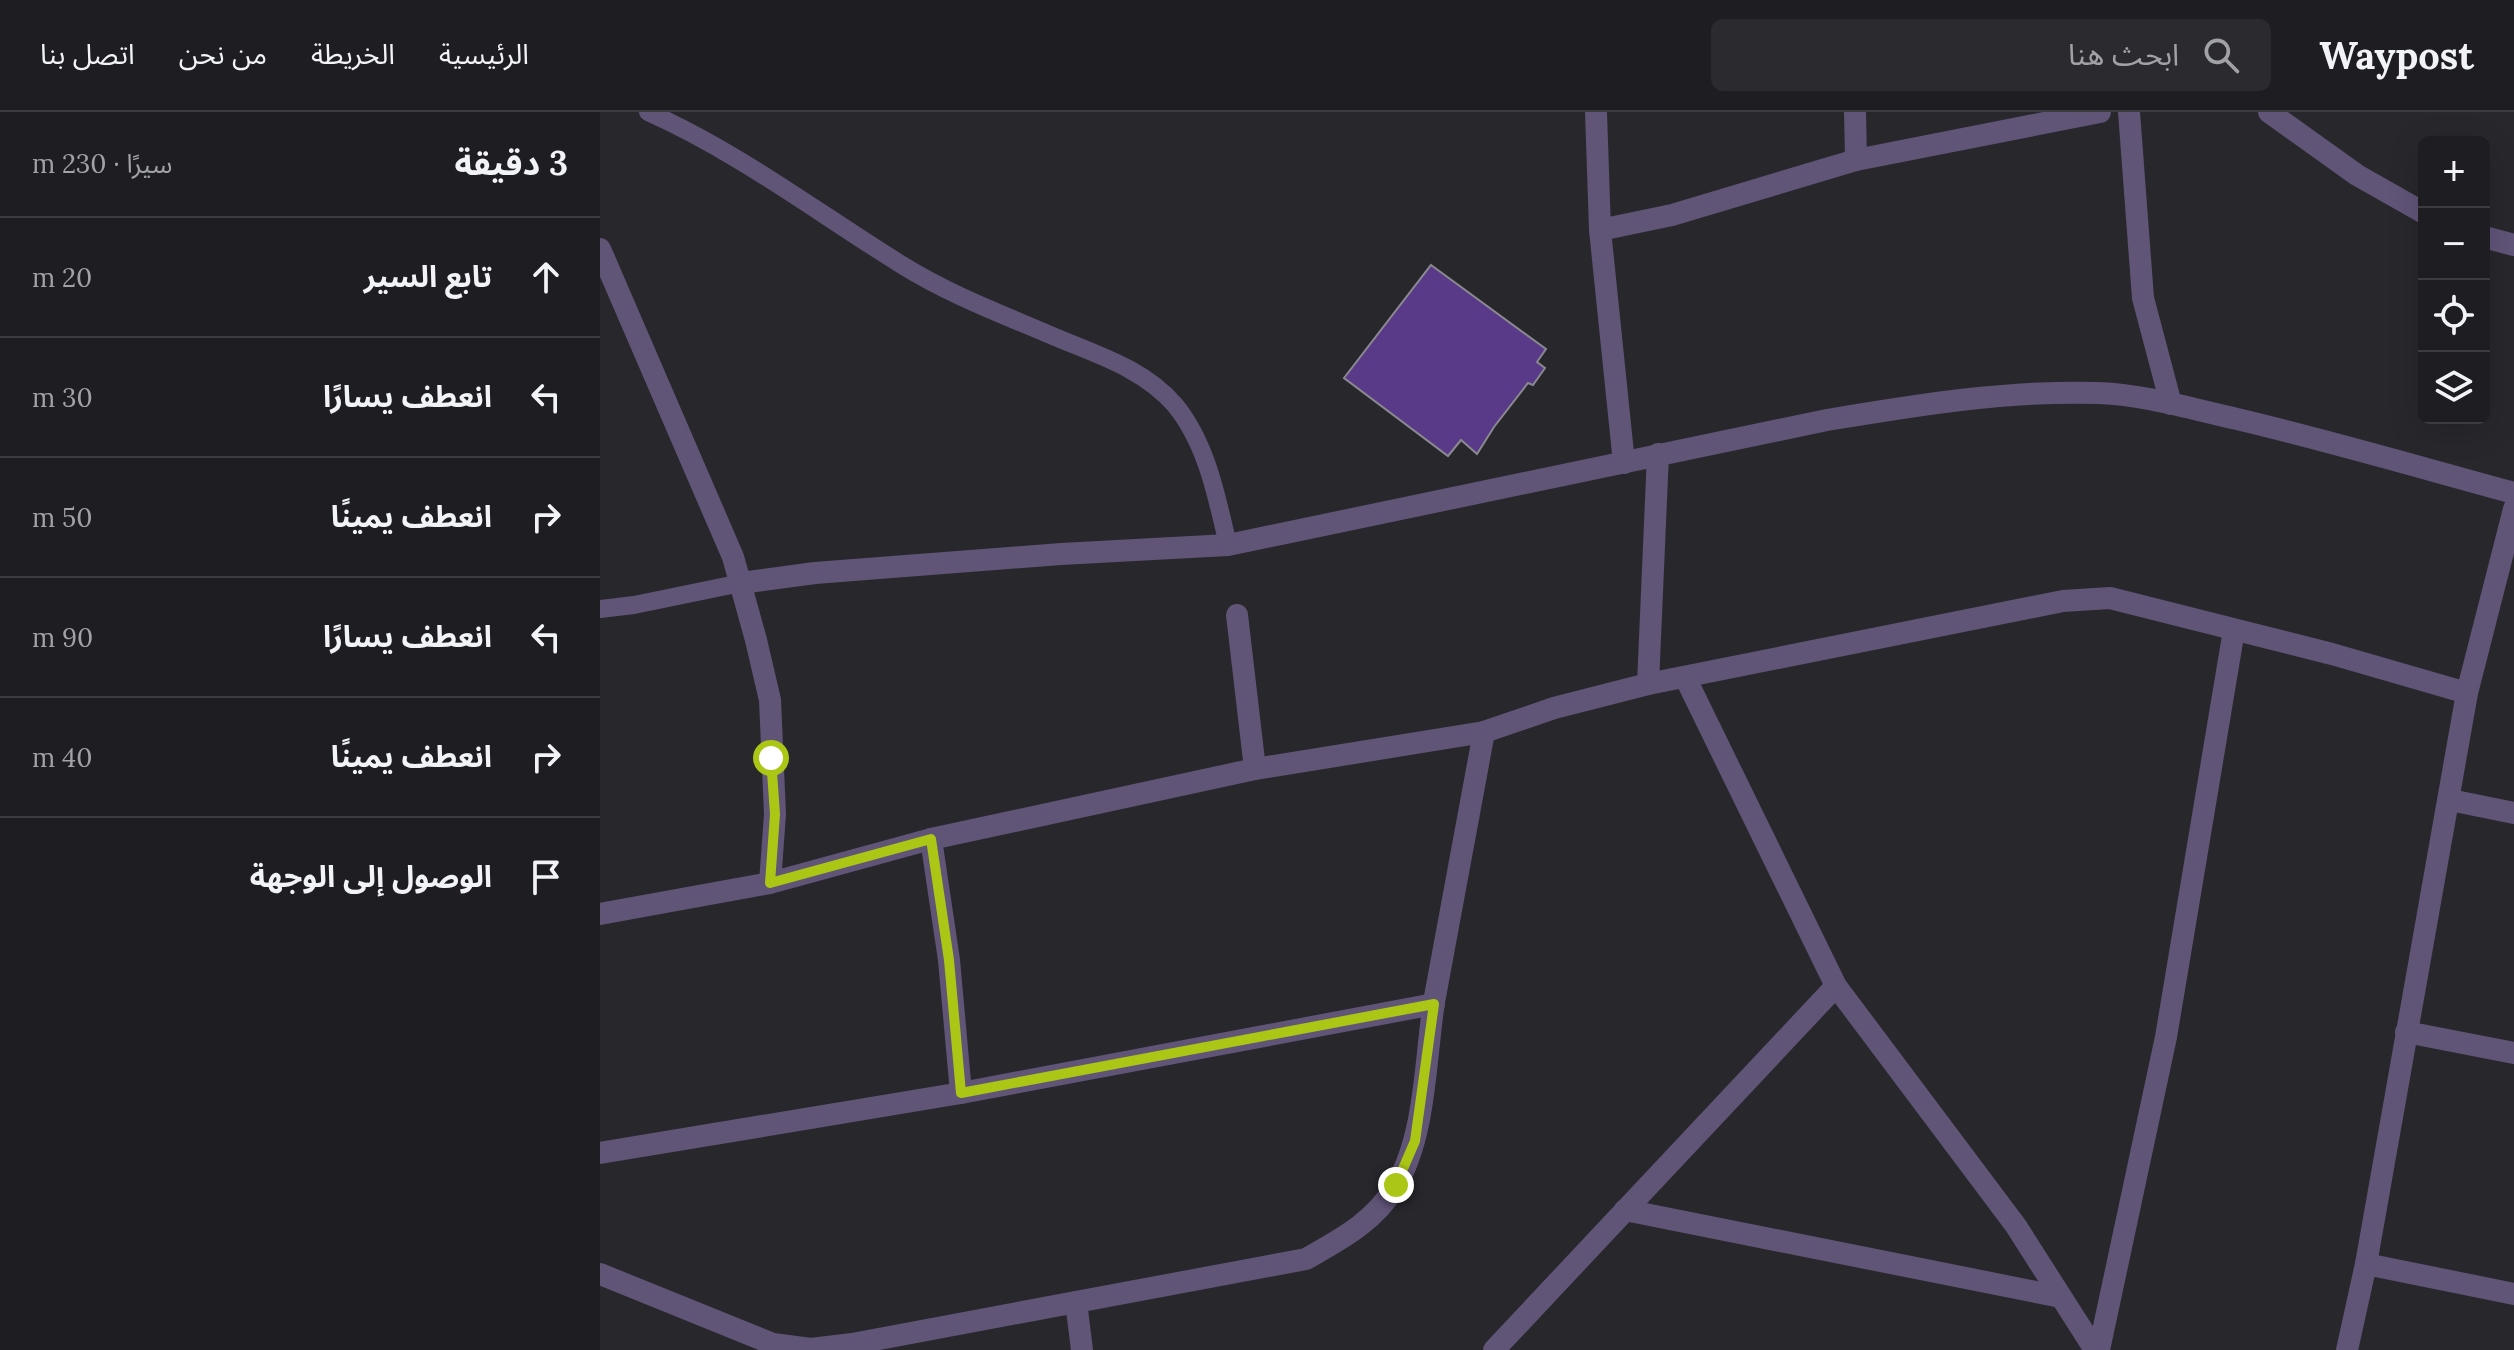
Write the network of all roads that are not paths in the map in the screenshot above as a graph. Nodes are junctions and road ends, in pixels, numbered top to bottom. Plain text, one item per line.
1 (648, 112) edge
2 (1596, 112) edge
3 (1855, 112) edge
4 (2100, 112) edge
5 (2129, 112) edge
6 (2269, 112) edge
7 (1856, 160) junction
8 (2418, 210) edge
9 (1600, 230) junction
10 (2490, 239) edge
11 (2514, 245) edge
12 (600, 249) edge
13 (2171, 404) junction
14 (1658, 454) junction
15 (1624, 463) junction
16 (2514, 493) edge
17 (2514, 509) edge
18 (1228, 545) junction
19 (741, 583) junction
20 (600, 609) edge
21 (1237, 615) dead end
22 (2234, 630) junction
23 (1685, 677) junction
24 (1648, 684) junction
25 (2467, 693) junction
26 (1484, 732) junction
27 (1255, 769) junction
28 (2450, 800) junction
29 (2514, 813) edge
30 (931, 839) junction
31 (770, 883) junction
32 (600, 914) edge
33 (1836, 986) junction
34 (1434, 1004) junction
35 (2406, 1032) junction
36 (2514, 1053) edge
37 (961, 1093) junction
38 (600, 1153) edge
39 (1625, 1210) junction
40 (2366, 1264) junction
41 (600, 1274) edge
42 (2514, 1294) edge
43 (2061, 1297) junction
44 (1076, 1302) junction
45 (1082, 1350) edge
46 (1494, 1350) edge
47 (2097, 1350) edge
48 (2347, 1350) edge

1 - 18 lane
2 - 9 street
3 - 7 street
4 - 7 street
5 - 13 street
6 - 8 street
7 - 9 street
9 - 15 street
10 - 11 street
12 - 19 street
13 - 14 street
13 - 16 street
14 - 15 street
14 - 24 street
15 - 18 street
17 - 25 street
18 - 19 street
19 - 20 lane
19 - 31 street
21 - 27 street
22 - 23 street
22 - 25 street
22 - 47 street
23 - 24 street
23 - 33 street
24 - 26 street
25 - 28 street
26 - 27 street
26 - 34 street
27 - 30 street
28 - 29 street
28 - 35 street
30 - 31 street
30 - 37 street
31 - 32 street
33 - 39 street
33 - 43 street
34 - 37 street
34 - 44 street
35 - 36 street
35 - 40 street
37 - 38 street
39 - 43 street
39 - 46 street
40 - 42 street
40 - 48 street
41 - 44 street
43 - 47 street
44 - 45 street

